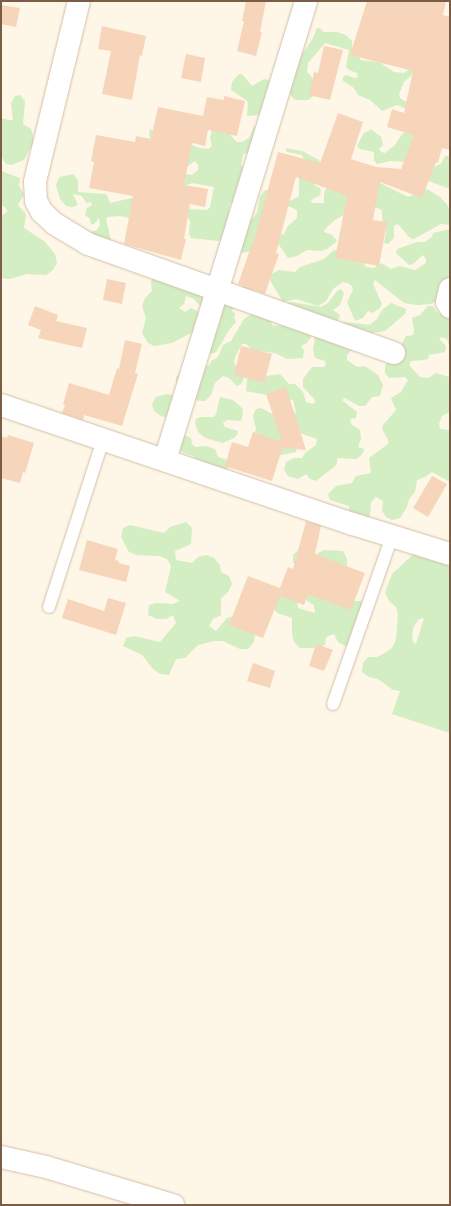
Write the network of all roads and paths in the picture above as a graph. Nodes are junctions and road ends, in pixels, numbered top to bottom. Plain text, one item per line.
1 (79, 1) edge
2 (306, 1) edge
3 (450, 289) edge
4 (216, 291) junction
5 (450, 307) edge
6 (394, 353) dead end
7 (1, 405) edge
8 (103, 440) junction
9 (164, 460) junction
10 (392, 536) junction
11 (450, 554) edge
12 (49, 607) dead end
13 (333, 704) dead end
14 (1, 1157) edge
15 (173, 1205) edge

1 - 4 street
2 - 4 street
3 - 5 street
4 - 6 street
4 - 9 street
7 - 8 street
8 - 9 street
8 - 12 lane
9 - 10 street
10 - 11 street
10 - 13 lane
14 - 15 street

